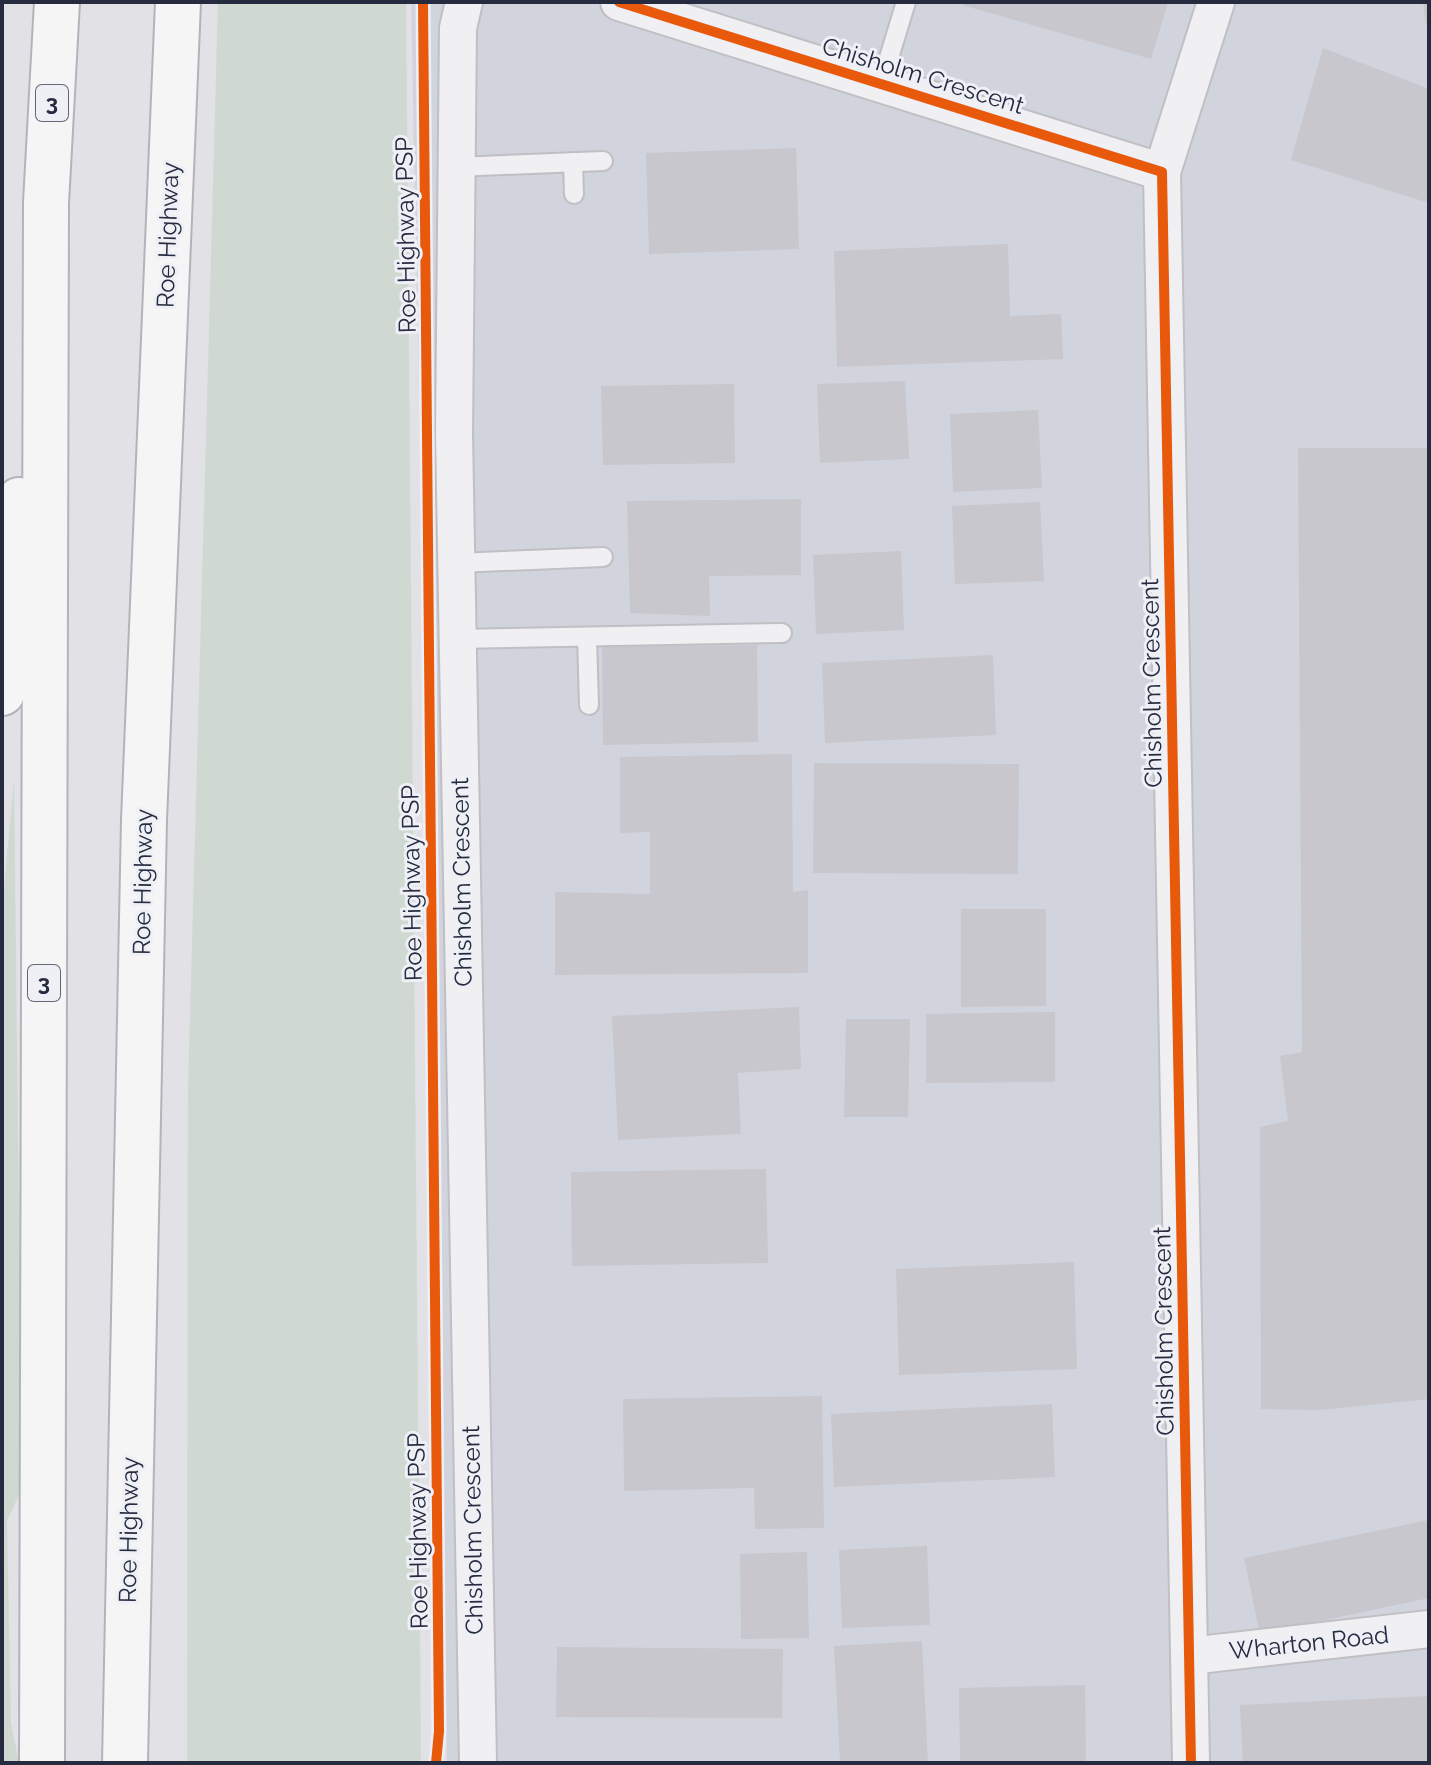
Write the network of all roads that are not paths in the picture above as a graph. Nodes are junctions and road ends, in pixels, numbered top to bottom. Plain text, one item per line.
1 (57, 2) edge
2 (178, 2) edge
3 (464, 2) edge
4 (619, 2) edge
5 (906, 2) edge
6 (1216, 2) edge
7 (881, 84) junction
8 (603, 161) dead end
9 (573, 162) junction
10 (456, 167) junction
11 (1162, 172) junction
12 (574, 194) dead end
13 (46, 203) junction
14 (603, 557) dead end
15 (456, 563) junction
16 (782, 633) dead end
17 (587, 637) junction
18 (457, 639) junction
19 (2, 693) edge
20 (589, 705) dead end
21 (1429, 1629) edge
22 (1190, 1656) junction
23 (42, 1763) edge
24 (125, 1763) edge
25 (478, 1763) edge
26 (1191, 1763) edge

1 - 13 highway, 3
2 - 24 highway, Roe Highway
3 - 10 street, Chisholm Crescent
4 - 7 street, Chisholm Crescent
5 - 7 lane
6 - 11 street
7 - 11 street, Chisholm Crescent
8 - 9 lane
9 - 10 lane
9 - 12 lane
10 - 15 street, Chisholm Crescent
11 - 22 street, Chisholm Crescent
13 - 19 highway
13 - 23 highway, 3
14 - 15 lane
15 - 18 street, Chisholm Crescent
16 - 17 lane
17 - 18 lane
17 - 20 lane
18 - 25 street, Chisholm Crescent
21 - 22 street, Wharton Road
22 - 26 street, Chisholm Crescent

